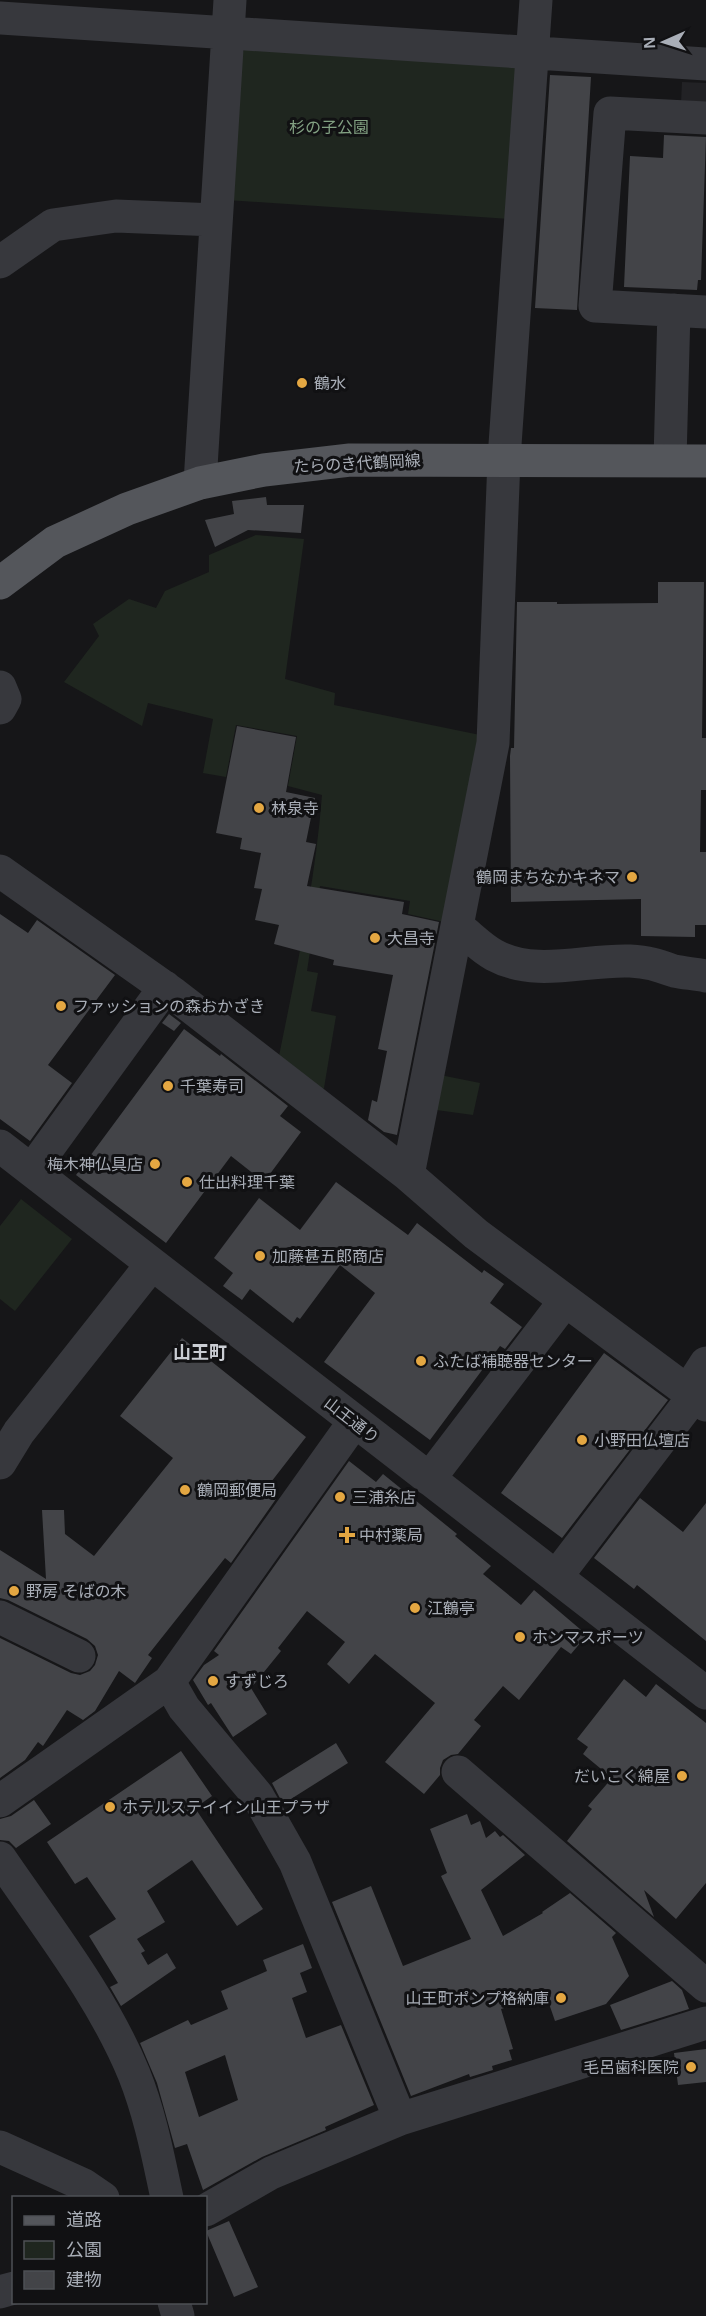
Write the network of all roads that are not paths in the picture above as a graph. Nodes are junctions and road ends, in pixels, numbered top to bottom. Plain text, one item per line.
1 (230, 0) edge
2 (536, 0) edge
3 (37, 10) edge
4 (0, 18) edge
5 (228, 33) junction
6 (533, 52) junction
7 (706, 64) edge
8 (706, 118) edge
9 (216, 220) junction
10 (0, 262) edge
11 (674, 310) junction
12 (706, 312) edge
13 (504, 459) junction
14 (670, 460) junction
15 (706, 461) edge
16 (200, 483) junction
17 (0, 583) edge
18 (0, 687) edge
19 (0, 708) edge
20 (0, 871) edge
21 (456, 937) junction
22 (690, 973) edge
23 (165, 987) junction
24 (0, 1146) edge
25 (32, 1170) junction
26 (408, 1175) junction
27 (152, 1264) junction
28 (564, 1301) junction
29 (706, 1364) edge
30 (696, 1398) edge
31 (354, 1422) junction
32 (9, 1425) edge
33 (0, 1463) edge
34 (429, 1479) junction
35 (556, 1577) junction
36 (0, 1617) edge
37 (79, 1656) dead end
38 (169, 1682) junction
39 (706, 1693) edge
40 (458, 1772) dead end
41 (0, 1801) edge
42 (0, 1857) edge
43 (706, 1986) edge
44 (706, 2023) edge
45 (400, 2119) junction
46 (0, 2147) edge
47 (100, 2196) edge
48 (168, 2196) edge
49 (207, 2209) edge

1 - 5 street
2 - 6 street
3 - 4 street
3 - 5 street
5 - 6 street
5 - 9 street
6 - 7 street
6 - 13 street
8 - 11 street
9 - 10 street
9 - 16 street
11 - 12 street
11 - 14 street
13 - 14 main road, たらのき代鶴岡線
13 - 16 main road, たらのき代鶴岡線
13 - 21 street
14 - 15 main road, たらのき代鶴岡線
16 - 17 main road, たらのき代鶴岡線
18 - 19 street
20 - 23 street
21 - 22 street
21 - 26 street
23 - 25 street
23 - 26 street
24 - 25 street, 山王通り
25 - 27 street, 山王通り
26 - 28 street
27 - 31 street, 山王通り
27 - 32 street
28 - 30 street
28 - 34 street
29 - 30 street
30 - 35 street
31 - 34 street, 山王通り
31 - 38 street
32 - 33 street
34 - 35 street, 山王通り
35 - 39 street, 山王通り
36 - 37 street
38 - 41 street
38 - 45 street
40 - 43 street
42 - 48 street
44 - 45 street
45 - 49 street
46 - 47 street

